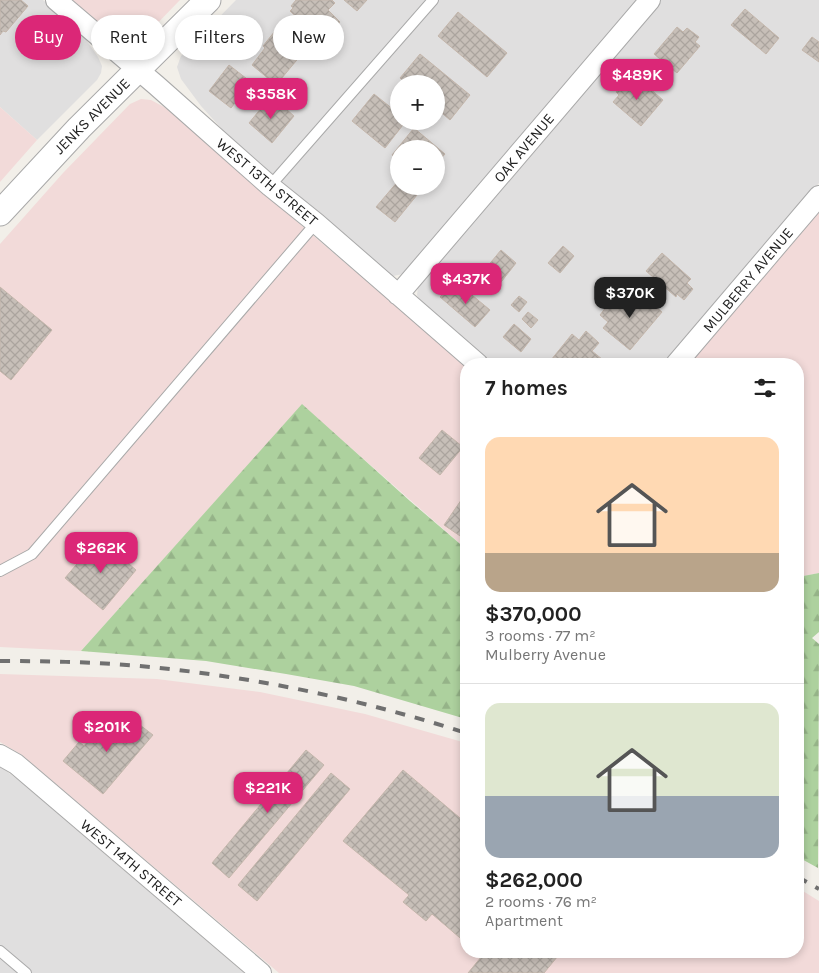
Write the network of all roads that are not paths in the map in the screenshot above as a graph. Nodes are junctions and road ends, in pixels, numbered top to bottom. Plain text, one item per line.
1 (56, 0) edge
2 (208, 0) edge
3 (433, 0) edge
4 (650, 0) edge
5 (138, 70) junction
6 (270, 186) junction
7 (819, 196) edge
8 (0, 213) edge
9 (316, 223) junction
10 (398, 295) junction
11 (471, 358) edge
12 (681, 358) edge
13 (0, 571) edge
14 (0, 755) edge
15 (0, 951) edge
16 (26, 973) edge
17 (261, 973) edge

1 - 5 street, WEST 13TH STREET
2 - 5 street, JENKS AVENUE
3 - 6 lane
4 - 10 street, OAK AVENUE
5 - 6 street, WEST 13TH STREET
5 - 8 street, JENKS AVENUE
6 - 9 street, WEST 13TH STREET
7 - 12 street, MULBERRY AVENUE
9 - 10 street, WEST 13TH STREET
9 - 13 lane
10 - 11 street, WEST 13TH STREET
14 - 17 street, WEST 14TH STREET
15 - 16 lane

